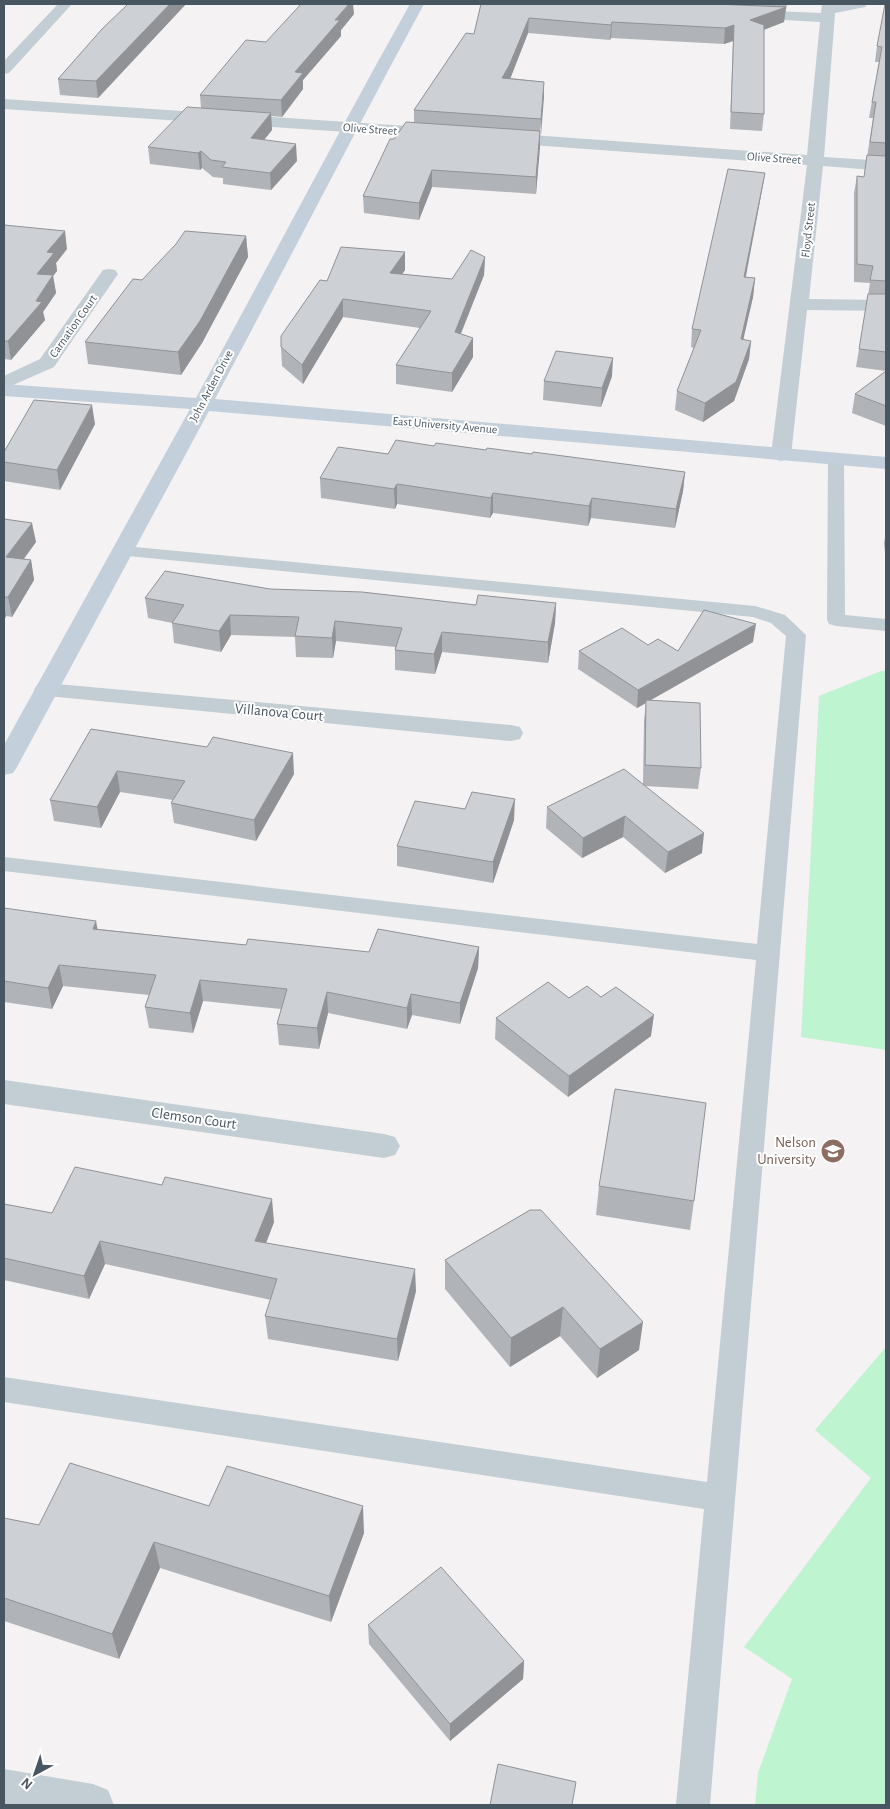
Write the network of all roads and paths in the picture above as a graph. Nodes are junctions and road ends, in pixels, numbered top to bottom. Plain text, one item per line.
1 (65, 4) edge
2 (417, 4) edge
3 (860, 4) edge
4 (829, 11) edge
5 (730, 13) edge
6 (4, 70) edge
7 (4, 104) edge
8 (349, 127) junction
9 (447, 134) edge
10 (486, 137) edge
11 (815, 161) junction
12 (886, 166) edge
13 (109, 274) dead end
14 (800, 304) junction
15 (886, 306) edge
16 (4, 383) edge
17 (4, 390) edge
18 (201, 404) junction
19 (781, 454) junction
20 (836, 459) junction
21 (886, 464) edge
22 (124, 551) junction
23 (886, 625) edge
24 (46, 690) junction
25 (511, 733) dead end
26 (4, 767) edge
27 (4, 864) edge
28 (768, 953) junction
29 (4, 1092) edge
30 (384, 1146) dead end
31 (4, 1389) edge
32 (720, 1498) junction
33 (4, 1789) edge
34 (94, 1805) edge
35 (693, 1805) edge

1 - 6 street
2 - 8 street, John Arden Drive
3 - 4 street
4 - 5 street
4 - 11 street, Floyd Street
7 - 8 street, Olive Street
8 - 9 street, Olive Street
8 - 18 street, John Arden Drive
10 - 11 street, Olive Street
11 - 12 street, Olive Street
11 - 14 street, Floyd Street
13 - 16 street, Carnation Court
14 - 15 street
14 - 19 street, Floyd Street
17 - 18 street, East University Avenue
18 - 19 street, East University Avenue
18 - 22 street, John Arden Drive
19 - 20 street, East University Avenue
20 - 21 street, East University Avenue
20 - 23 lane
22 - 24 street, John Arden Drive
22 - 28 lane
24 - 25 street, Villanova Court
24 - 26 street, John Arden Drive
27 - 28 lane
28 - 32 lane
29 - 30 street, Clemson Court
31 - 32 lane
32 - 35 lane
33 - 34 street

